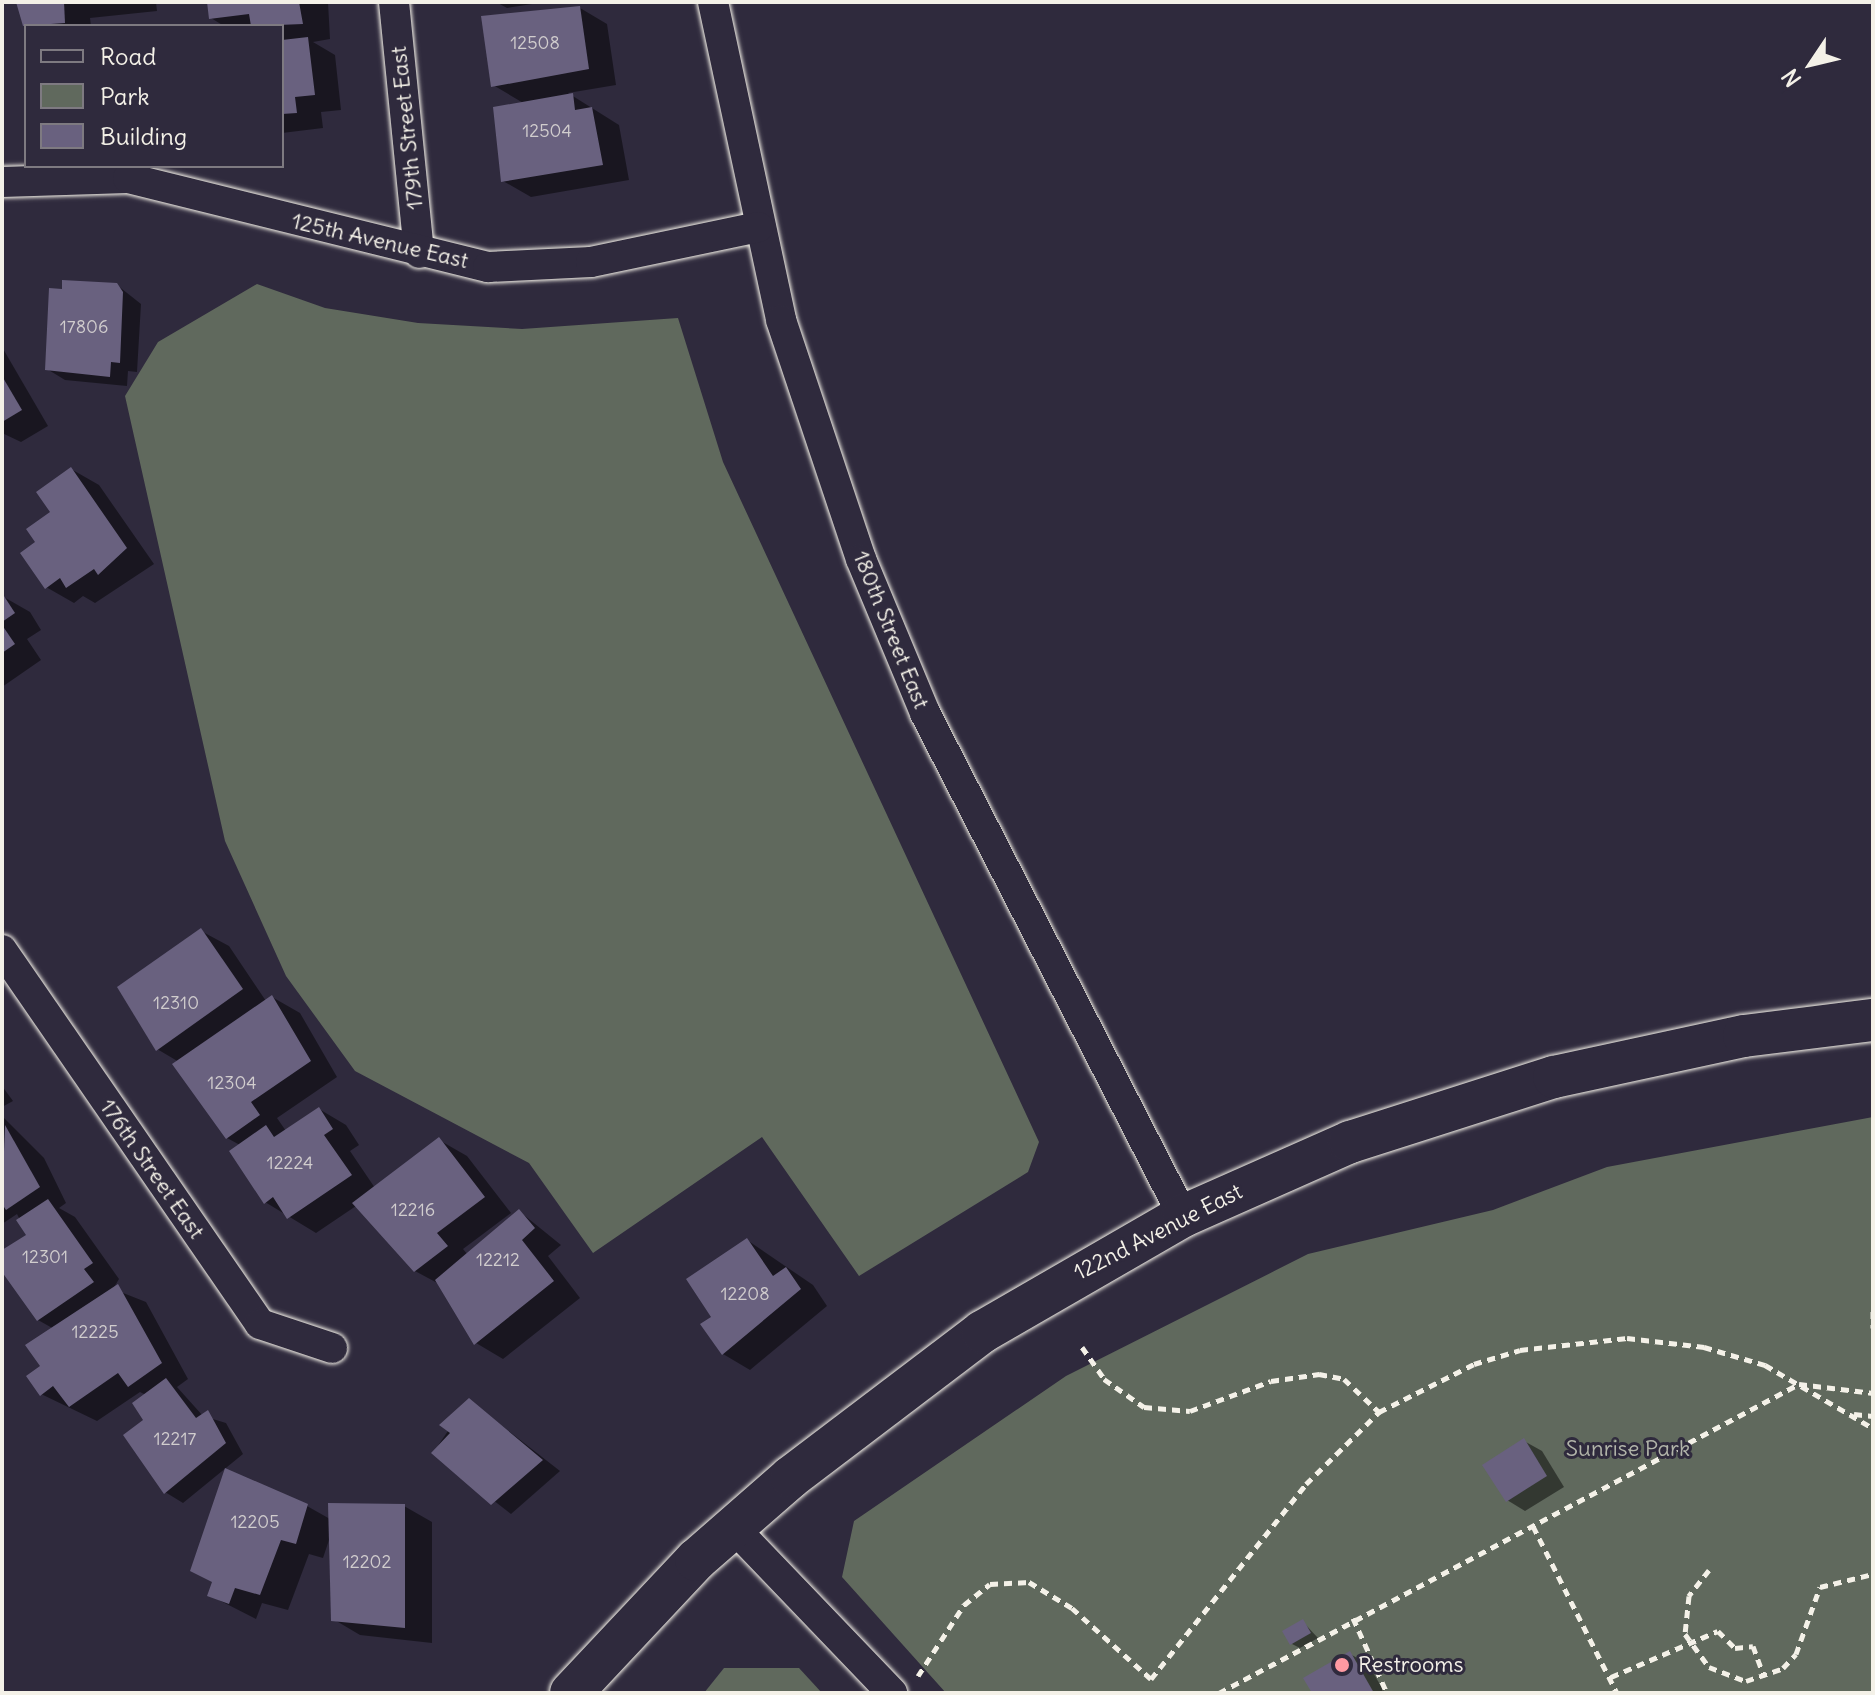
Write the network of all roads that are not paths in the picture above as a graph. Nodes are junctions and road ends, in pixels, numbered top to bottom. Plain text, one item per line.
1 (394, 2) edge
2 (713, 2) edge
3 (2, 182) edge
4 (758, 227) junction
5 (419, 253) junction
6 (2, 950) edge
7 (1873, 1020) edge
8 (1183, 1216) junction
9 (332, 1348) dead end
10 (733, 1527) junction
11 (903, 1687) edge
12 (571, 1693) edge

1 - 5 street, 179th Street East
2 - 4 street, 180th Street East
3 - 5 street, 125th Avenue East
4 - 5 street, 125th Avenue East
4 - 8 street, 180th Street East
6 - 9 street, 176th Street East
7 - 8 street, 122nd Avenue East
8 - 10 street, 122nd Avenue East
10 - 11 street
10 - 12 street, 122nd Avenue East

